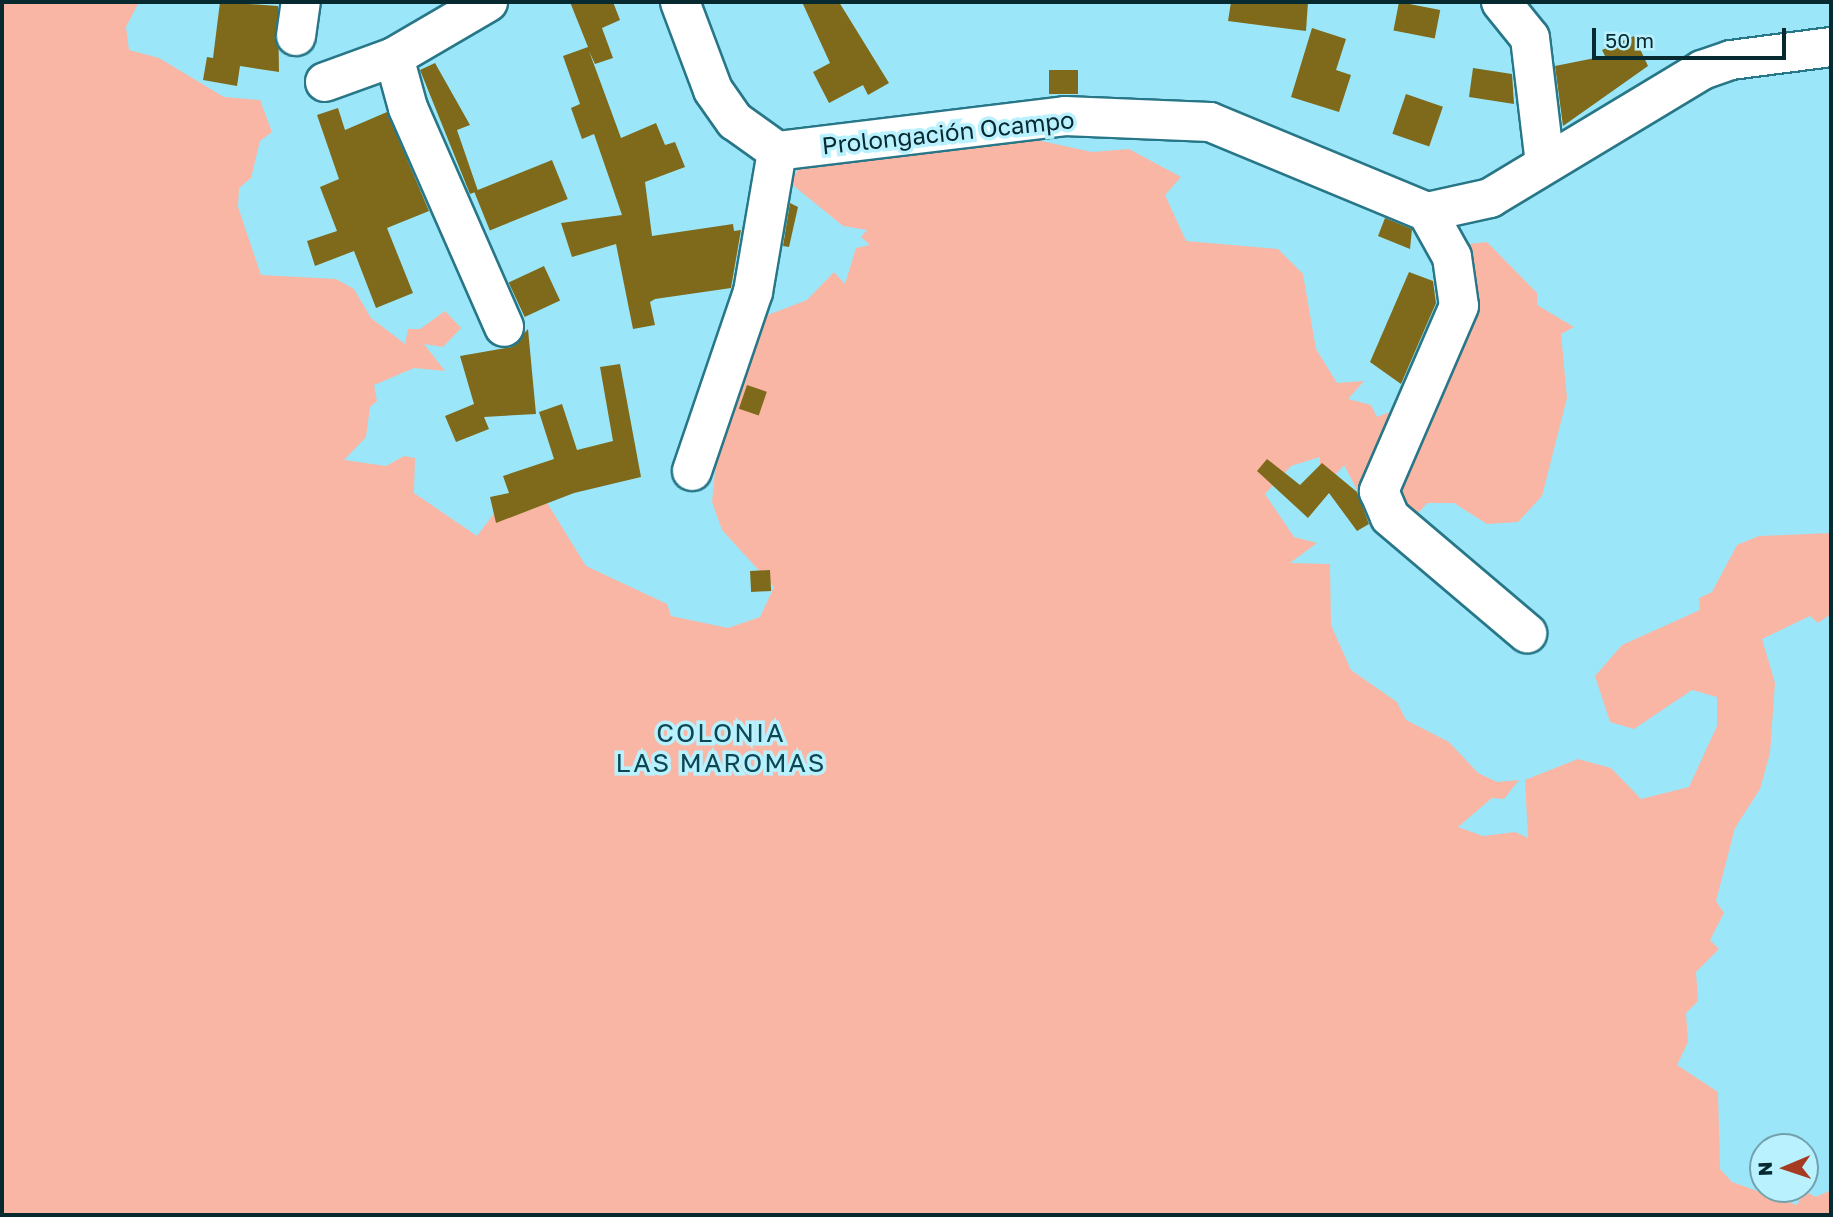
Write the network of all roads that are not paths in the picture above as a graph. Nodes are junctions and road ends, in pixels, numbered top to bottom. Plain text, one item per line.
1 (488, 2) edge
2 (680, 2) edge
3 (1501, 2) edge
4 (1831, 47) edge
5 (394, 57) junction
6 (325, 82) dead end
7 (777, 151) junction
8 (1545, 163) junction
9 (1427, 212) junction
10 (504, 327) dead end
11 (692, 471) dead end
12 (1527, 633) dead end

1 - 5 street
2 - 7 street
3 - 8 street
4 - 8 street
5 - 6 street
5 - 10 street
7 - 9 street, Prolongación Ocampo
7 - 11 street
8 - 9 street
9 - 12 street

